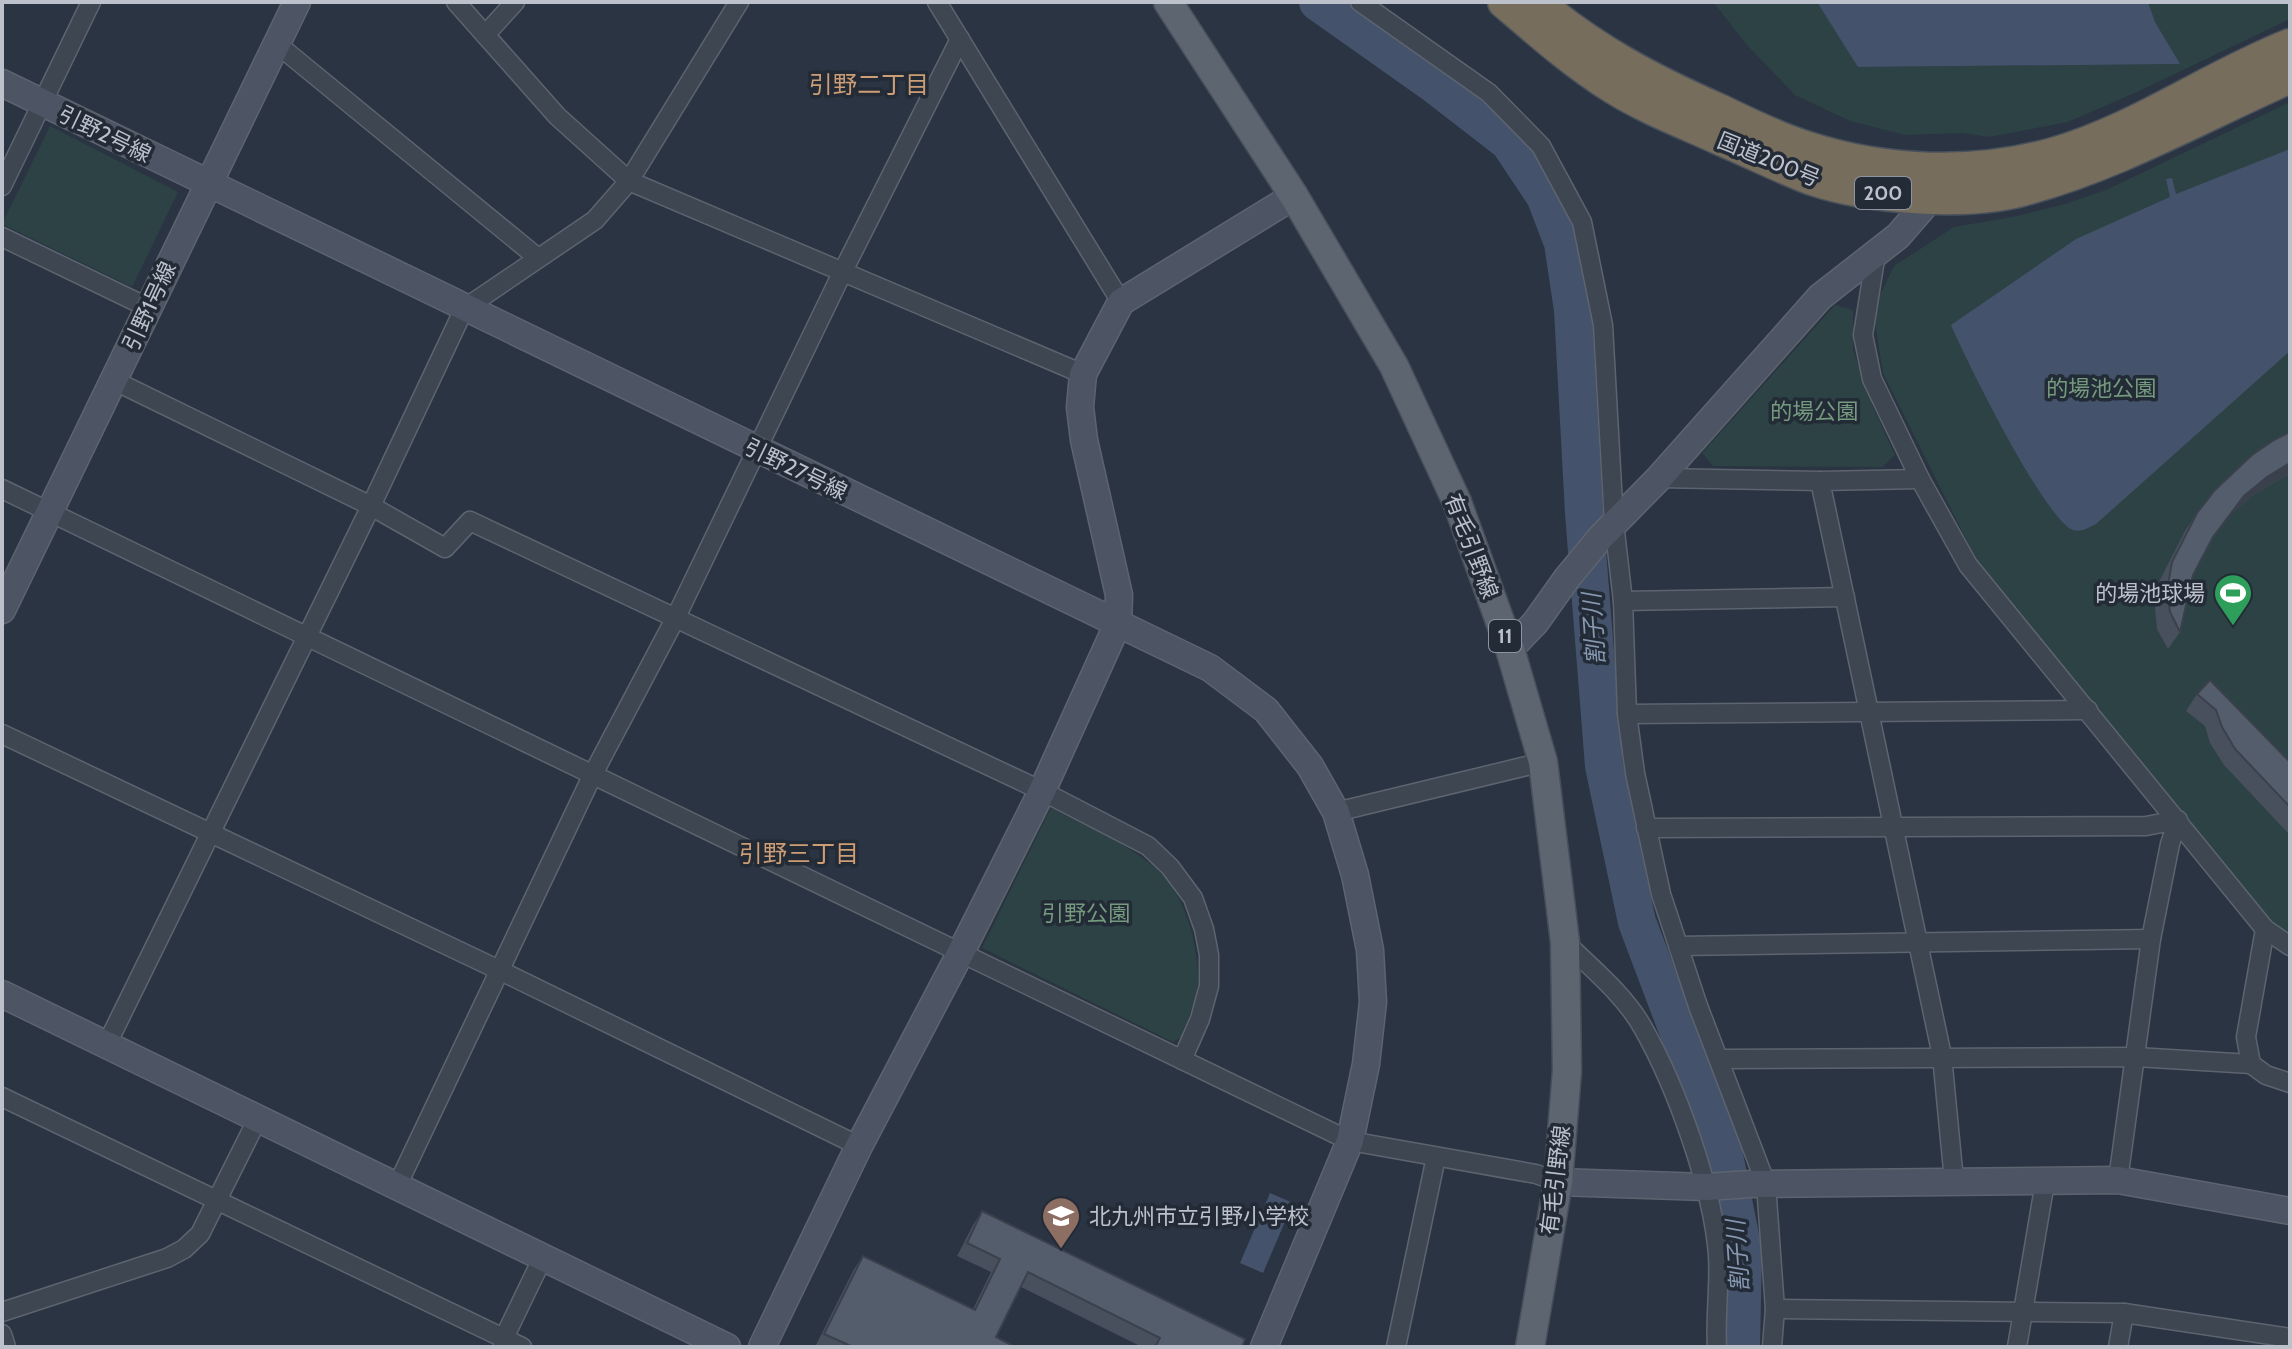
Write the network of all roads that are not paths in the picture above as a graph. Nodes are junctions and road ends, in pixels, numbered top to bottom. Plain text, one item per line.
1 (91, 2) edge
2 (297, 2) edge
3 (456, 2) edge
4 (515, 2) edge
5 (739, 2) edge
6 (937, 2) edge
7 (1168, 2) edge
8 (1360, 2) edge
9 (1504, 2) edge
10 (1537, 2) edge
11 (485, 35) junction
12 (960, 39) junction
13 (277, 44) junction
14 (2290, 45) edge
15 (2290, 77) edge
16 (2, 83) edge
17 (43, 103) junction
18 (629, 181) junction
19 (1930, 184) junction
20 (207, 185) junction
21 (2, 186) edge
22 (1294, 196) junction
23 (2, 237) edge
24 (1876, 253) junction
25 (538, 258) junction
26 (843, 271) junction
27 (1121, 302) junction
28 (147, 307) junction
29 (464, 309) junction
30 (1083, 374) junction
31 (115, 381) junction
32 (757, 450) junction
33 (1659, 478) junction
34 (1920, 479) junction
35 (1820, 481) junction
36 (2, 489) edge
37 (371, 506) junction
38 (50, 512) junction
39 (1608, 530) junction
40 (1845, 597) junction
41 (1623, 601) junction
42 (2, 610) edge
43 (675, 619) junction
44 (1118, 623) junction
45 (306, 636) junction
46 (1510, 649) junction
47 (2088, 710) junction
48 (1871, 713) junction
49 (1627, 714) junction
50 (2, 734) edge
51 (1543, 762) junction
52 (593, 774) junction
53 (1042, 791) junction
54 (1336, 812) junction
55 (2178, 820) junction
56 (1646, 828) junction
57 (1895, 828) junction
58 (211, 833) junction
59 (2265, 929) junction
60 (2151, 939) junction
61 (1565, 942) junction
62 (1919, 943) junction
63 (1678, 946) junction
64 (2290, 946) edge
65 (961, 952) junction
66 (499, 970) junction
67 (2, 994) edge
68 (106, 1046) junction
69 (1942, 1056) junction
70 (2136, 1057) junction
71 (1720, 1059) junction
72 (1182, 1060) junction
73 (2251, 1064) junction
74 (2290, 1083) edge
75 (2, 1097) edge
76 (257, 1120) junction
77 (1350, 1141) junction
78 (859, 1146) junction
79 (1436, 1157) junction
80 (2118, 1180) junction
81 (1954, 1181) junction
82 (1558, 1182) junction
83 (2045, 1182) junction
84 (1758, 1184) junction
85 (397, 1186) junction
86 (1706, 1187) junction
87 (218, 1202) junction
88 (2290, 1211) edge
89 (543, 1257) junction
90 (1775, 1309) junction
91 (2, 1312) edge
92 (2023, 1313) junction
93 (2124, 1313) junction
94 (2225, 1328) junction
95 (2, 1334) edge
96 (2290, 1338) edge
97 (504, 1342) edge
98 (6, 1347) edge
99 (522, 1347) edge
100 (727, 1347) edge
101 (762, 1347) edge
102 (1264, 1347) edge
103 (1396, 1347) edge
104 (1530, 1347) edge
105 (1717, 1347) edge
106 (1772, 1347) edge
107 (2017, 1347) edge
108 (2118, 1347) edge
109 (2222, 1347) edge

1 - 17 street
2 - 13 street, 引野1号線
3 - 11 street
4 - 11 street
5 - 18 street
6 - 12 street
7 - 22 main road, 有毛引野線 / 11
8 - 39 street
9 - 19 highway, 国道200号 / 200
10 - 19 highway, 国道200号 / 200
11 - 18 street
12 - 26 street
12 - 27 street
13 - 20 street, 引野1号線
13 - 25 street
14 - 19 highway, 国道200号 / 200
15 - 19 highway, 国道200号 / 200
16 - 17 street, 引野2号線
17 - 20 street, 引野2号線
17 - 21 street
18 - 25 street
18 - 26 street
19 - 24 street
20 - 28 street, 引野1号線
20 - 29 street, 引野27号線
22 - 27 street
22 - 46 main road, 有毛引野線 / 11
23 - 28 street
24 - 33 street
24 - 34 street
25 - 29 street
26 - 30 street
26 - 32 street
27 - 30 street
28 - 31 street, 引野1号線
29 - 32 street, 引野27号線
29 - 37 street
30 - 44 street
31 - 37 street
31 - 38 street, 引野1号線
32 - 43 street
32 - 44 street, 引野27号線
33 - 35 street
33 - 39 street
34 - 35 street
34 - 47 street
35 - 40 street
36 - 38 street
37 - 43 street
37 - 45 street
38 - 42 street, 引野1号線
38 - 45 street
39 - 41 street
39 - 46 street
40 - 41 street
40 - 48 street
41 - 49 street
43 - 52 street
43 - 53 street
44 - 53 street
44 - 54 street, 引野27号線
45 - 52 street
45 - 58 street
46 - 51 main road, 有毛引野線 / 11
47 - 48 street
47 - 55 street
48 - 49 street
48 - 57 street
49 - 56 street
50 - 58 street
51 - 54 street
51 - 61 main road, 有毛引野線 / 11
52 - 65 street
52 - 66 street
53 - 65 street
53 - 72 street
54 - 77 street, 引野27号線
55 - 57 street
55 - 59 street
55 - 60 street
56 - 57 street
56 - 63 street
57 - 62 street
58 - 66 street
58 - 68 street
59 - 64 street
59 - 73 street
60 - 62 street
60 - 70 street
61 - 82 main road, 有毛引野線 / 11
61 - 86 street
62 - 63 street
62 - 69 street
63 - 71 street
65 - 72 street
65 - 78 street
66 - 78 street
66 - 85 street
67 - 68 street
68 - 76 street
69 - 70 street
69 - 71 street
69 - 81 street
70 - 73 street
70 - 80 street
71 - 84 street
72 - 77 street
73 - 74 street
75 - 87 street
76 - 85 street
76 - 87 street
77 - 79 street
77 - 102 street, 引野27号線
78 - 101 street
79 - 82 street
79 - 103 street
80 - 83 street
80 - 88 street
81 - 83 street
81 - 84 street
82 - 86 street
82 - 104 main road, 有毛引野線 / 11
83 - 92 street
84 - 86 street
84 - 90 street
85 - 89 street
86 - 105 street
87 - 91 street
87 - 97 street
89 - 97 street
89 - 100 street
90 - 92 street
90 - 106 street
92 - 93 street
92 - 107 street
93 - 94 street
93 - 108 street
94 - 96 street
94 - 109 street
95 - 98 street
97 - 99 street

